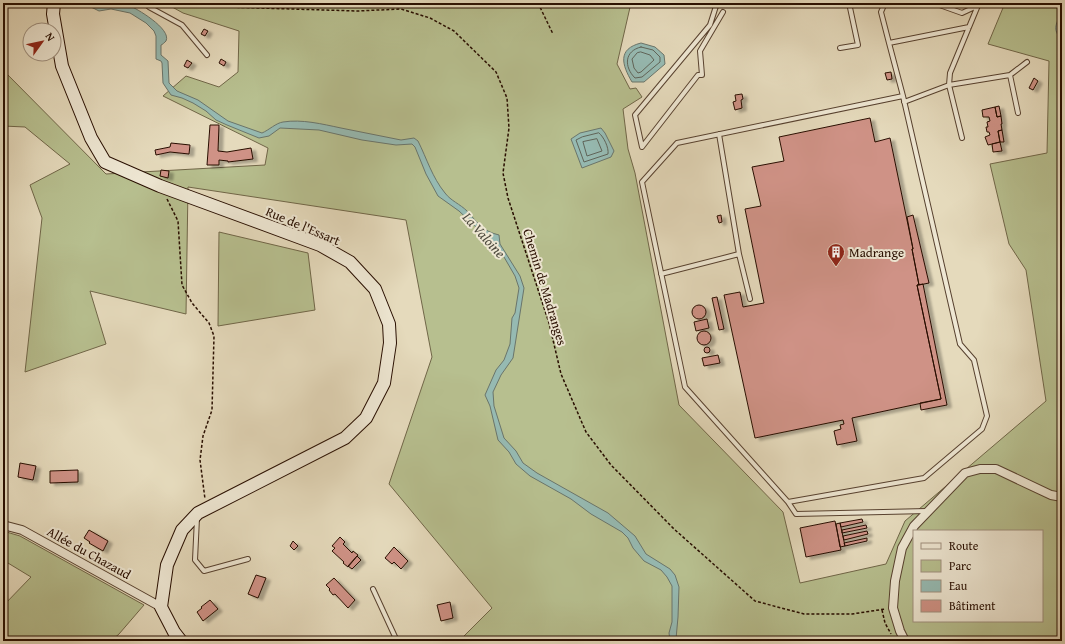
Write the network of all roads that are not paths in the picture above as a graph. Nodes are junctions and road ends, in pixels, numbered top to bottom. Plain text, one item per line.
1 (54, 3) edge
2 (144, 3) edge
3 (717, 3) edge
4 (849, 3) edge
5 (885, 3) edge
6 (934, 3) edge
7 (978, 4) edge
8 (723, 12) dead end
9 (969, 26) junction
10 (889, 43) junction
11 (840, 48) dead end
12 (207, 55) dead end
13 (1027, 62) dead end
14 (1010, 75) junction
15 (949, 85) junction
16 (903, 96) junction
17 (904, 102) junction
18 (1018, 113) dead end
19 (719, 134) junction
20 (962, 138) dead end
21 (739, 254) junction
22 (661, 274) junction
23 (750, 299) dead end
24 (1062, 497) edge
25 (788, 502) junction
26 (202, 511) junction
27 (928, 511) junction
28 (3, 525) edge
29 (248, 559) dead end
30 (373, 589) dead end
31 (162, 606) junction
32 (181, 641) edge
33 (397, 641) edge
34 (906, 641) edge

1 - 26 street, Rue de l'Essart
2 - 12 lane
3 - 8 lane
4 - 11 lane
5 - 10 lane
6 - 7 lane
7 - 9 lane
9 - 10 lane
9 - 15 lane
10 - 16 lane
13 - 14 lane
14 - 15 lane
14 - 18 lane
15 - 17 lane
15 - 20 lane
16 - 17 lane
16 - 19 lane
17 - 25 lane
19 - 21 lane
19 - 22 lane
21 - 22 lane
21 - 23 lane
22 - 25 lane
24 - 27 street
25 - 27 lane
26 - 29 lane
26 - 31 street, Rue de l'Essart
27 - 34 street
28 - 31 street, Allée du Chazaud
30 - 33 lane
31 - 32 street

